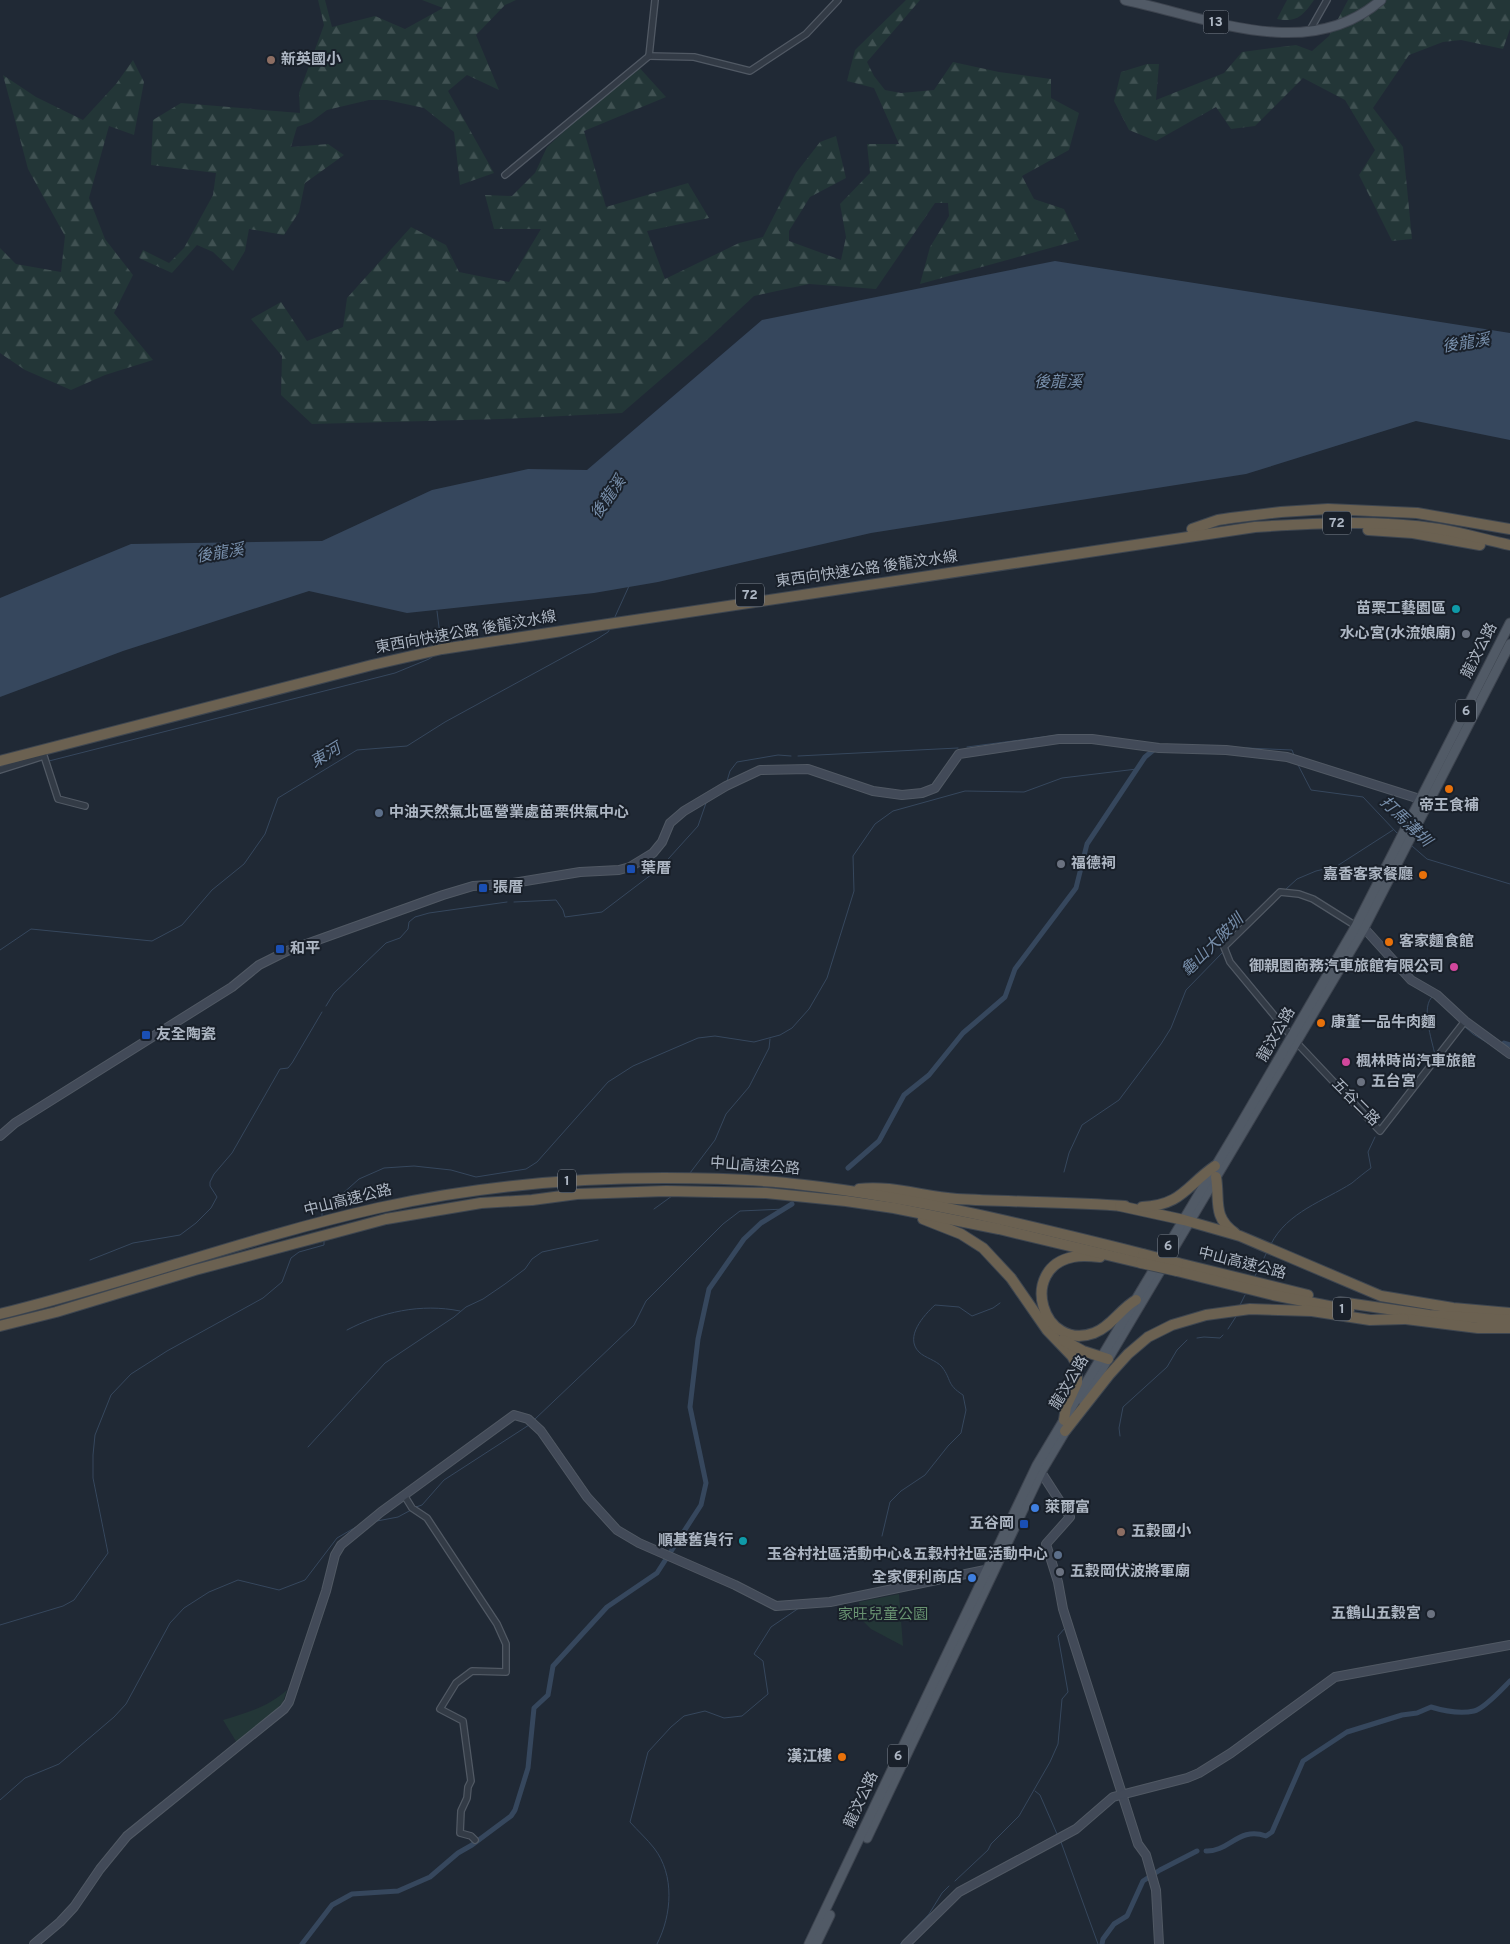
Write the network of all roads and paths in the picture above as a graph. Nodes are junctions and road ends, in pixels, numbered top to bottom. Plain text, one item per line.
1 (655, 0) edge
2 (838, 0) edge
3 (1125, 0) edge
4 (1145, 0) edge
5 (1327, 0) edge
6 (1372, 0) edge
7 (1381, 0) edge
8 (1328, 25) junction
9 (1311, 29) junction
10 (649, 56) junction
11 (505, 175) dead end
12 (1510, 529) edge
13 (1192, 530) junction
14 (1510, 539) edge
15 (1510, 550) edge
16 (1510, 623) edge
17 (1510, 644) edge
18 (0, 755) edge
19 (0, 761) edge
20 (0, 770) edge
21 (1424, 800) junction
22 (85, 806) dead end
23 (1360, 927) junction
24 (1463, 1024) junction
25 (1294, 1040) junction
26 (1507, 1052) edge
27 (0, 1136) edge
28 (1215, 1166) junction
29 (1216, 1177) junction
30 (845, 1190) junction
31 (1120, 1206) junction
32 (888, 1207) junction
33 (1187, 1221) junction
34 (1240, 1236) junction
35 (1119, 1257) junction
36 (1142, 1258) junction
37 (1178, 1267) junction
38 (1136, 1300) junction
39 (1510, 1313) edge
40 (0, 1314) edge
41 (1404, 1319) junction
42 (1510, 1320) edge
43 (0, 1326) edge
44 (1510, 1328) edge
45 (1047, 1330) junction
46 (1104, 1357) junction
47 (1064, 1420) junction
48 (1065, 1431) junction
49 (1056, 1441) junction
50 (1039, 1469) junction
51 (404, 1495) junction
52 (991, 1569) junction
53 (1510, 1645) edge
54 (888, 1785) junction
55 (1122, 1793) junction
56 (475, 1840) dead end
57 (34, 1944) edge
58 (809, 1944) edge
59 (816, 1944) edge
60 (906, 1944) edge
61 (1159, 1944) edge

1 - 10 street
2 - 10 street
3 - 9 main road, 13
4 - 9 main road, 13
5 - 9 street
6 - 8 main road, 13
7 - 8 main road, 13
8 - 9 main road, 13
10 - 11 street
12 - 13 highway
13 - 14 highway, 東西向快速公路 後龍汶水線 / 72
13 - 18 highway, 東西向快速公路 後龍汶水線 / 72
15 - 19 highway, 東西向快速公路 後龍汶水線 / 72
16 - 21 main road, 龍汶公路 / 6
17 - 21 main road, 龍汶公路 / 6
20 - 22 street
21 - 23 main road, 龍汶公路 / 6
21 - 27 street
23 - 24 street
23 - 25 main road, 龍汶公路 / 6
23 - 25 street
24 - 25 street, 五谷二路
24 - 26 street
25 - 28 main road, 龍汶公路 / 6
25 - 29 main road, 龍汶公路 / 6
28 - 31 highway
28 - 33 main road, 龍汶公路 / 6
29 - 33 main road, 龍汶公路 / 6
29 - 34 highway
30 - 31 highway
30 - 36 highway, 中山高速公路 / 1
30 - 40 highway, 中山高速公路 / 1
31 - 33 highway
32 - 35 highway, 中山高速公路 / 1
32 - 43 highway, 中山高速公路 / 1
32 - 45 highway
33 - 34 highway
33 - 38 main road, 龍汶公路 / 6
33 - 46 main road, 龍汶公路 / 6
34 - 39 highway
35 - 36 highway, 中山高速公路 / 1
35 - 38 highway
36 - 37 highway, 中山高速公路 / 1, bridge
37 - 41 highway, 中山高速公路 / 1
37 - 42 highway, 中山高速公路 / 1
38 - 46 main road, 龍汶公路 / 6
41 - 44 highway, 中山高速公路 / 1
41 - 48 highway
45 - 46 highway
45 - 47 highway
46 - 47 main road, 龍汶公路 / 6
46 - 48 main road, 龍汶公路 / 6
47 - 49 main road, 龍汶公路 / 6
48 - 49 main road, 龍汶公路 / 6
49 - 50 main road, 龍汶公路 / 6
50 - 52 main road, 龍汶公路 / 6
50 - 55 street
51 - 52 street
51 - 56 street
51 - 57 street
52 - 54 main road, 龍汶公路 / 6
53 - 55 street
54 - 58 main road, 龍汶公路 / 6
54 - 59 main road, 龍汶公路 / 6
55 - 60 street
55 - 61 street

